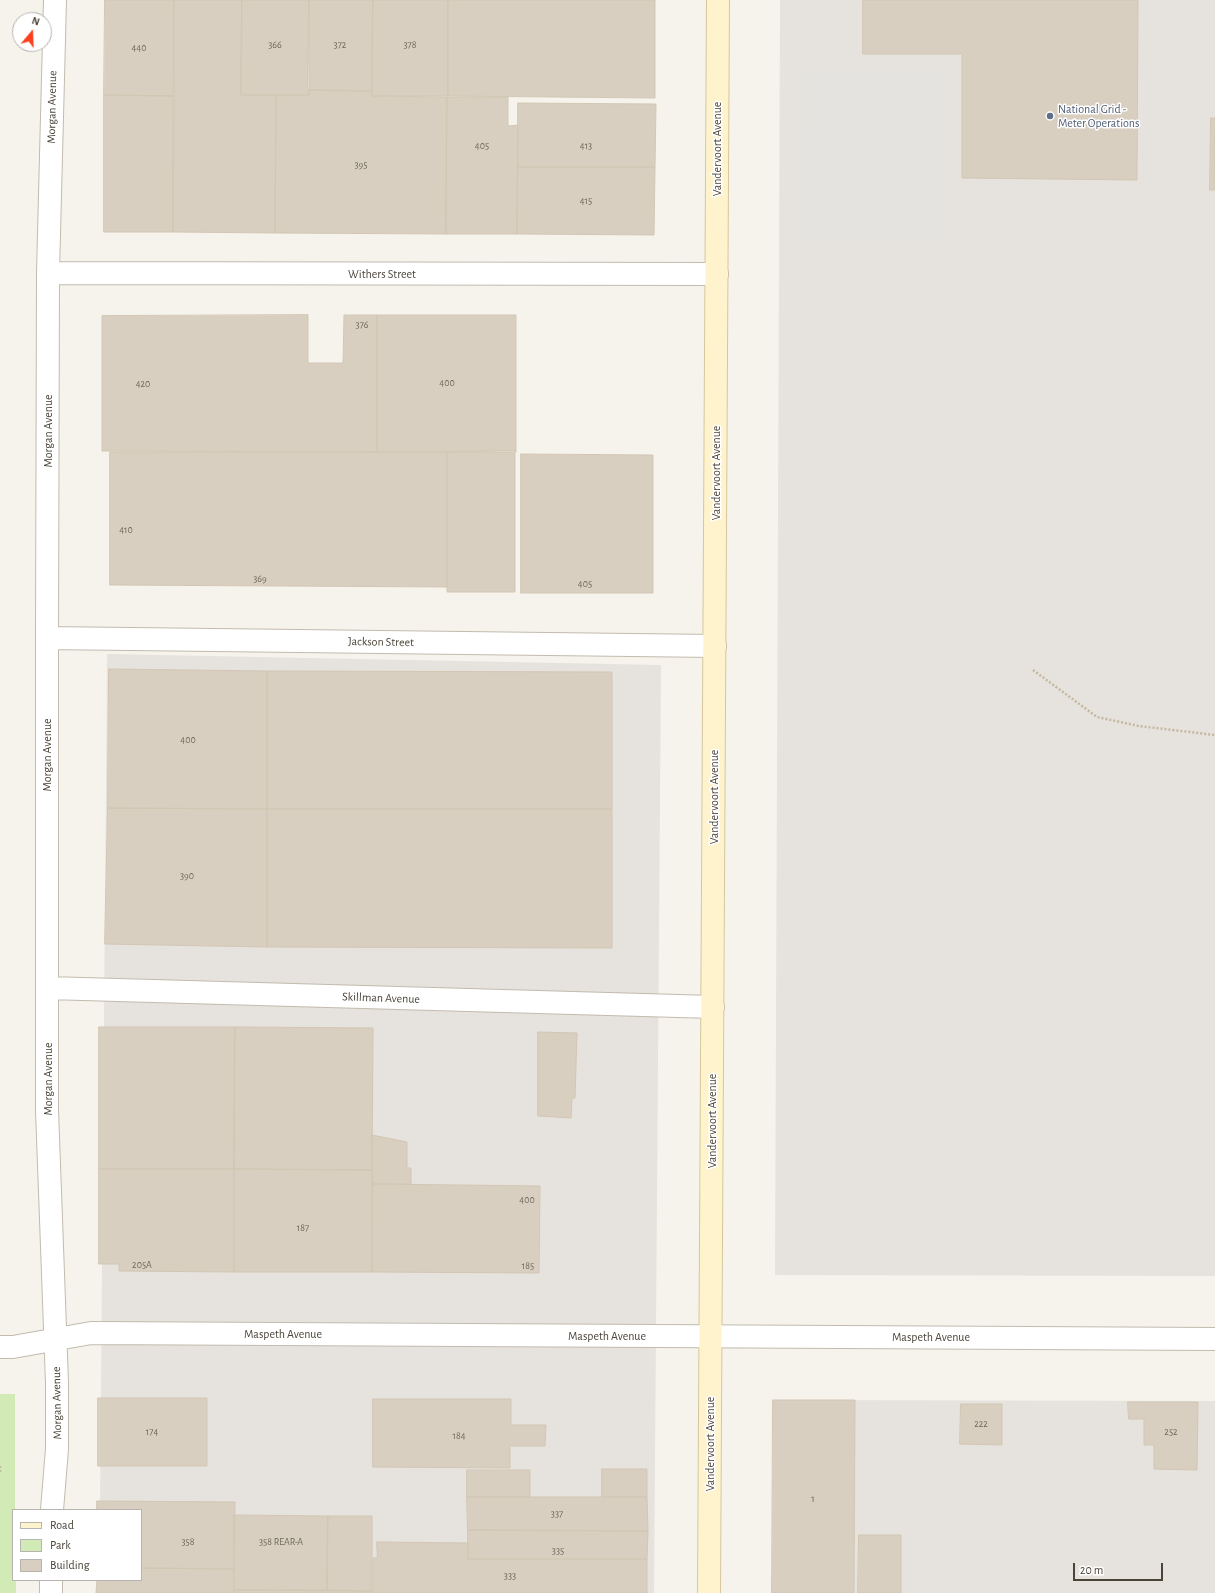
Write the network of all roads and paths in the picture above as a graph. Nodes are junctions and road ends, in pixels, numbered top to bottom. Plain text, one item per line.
1 (55, 0) edge
2 (718, 0) edge
3 (48, 273) junction
4 (717, 274) junction
5 (47, 638) junction
6 (715, 646) junction
7 (1034, 670) dead end
8 (1215, 735) edge
9 (48, 988) junction
10 (713, 1007) junction
11 (711, 1336) junction
12 (55, 1338) junction
13 (1215, 1339) edge
14 (0, 1347) edge
15 (0, 1466) edge
16 (0, 1472) edge
17 (52, 1509) edge
18 (51, 1581) edge
19 (51, 1593) edge
20 (709, 1593) edge

1 - 3 street, Morgan Avenue
2 - 4 main road, Vandervoort Avenue
3 - 4 street, Withers Street
3 - 5 street, Morgan Avenue
4 - 6 main road, Vandervoort Avenue
5 - 6 street, Jackson Street
5 - 9 street, Morgan Avenue
6 - 10 main road, Vandervoort Avenue
7 - 8 path
9 - 10 street, Skillman Avenue
9 - 12 street, Morgan Avenue
10 - 11 main road, Vandervoort Avenue
11 - 12 street, Maspeth Avenue
11 - 13 street, Maspeth Avenue
11 - 20 main road, Vandervoort Avenue
12 - 14 street, Maspeth Avenue
12 - 17 street, Morgan Avenue
15 - 16 path
18 - 19 street

